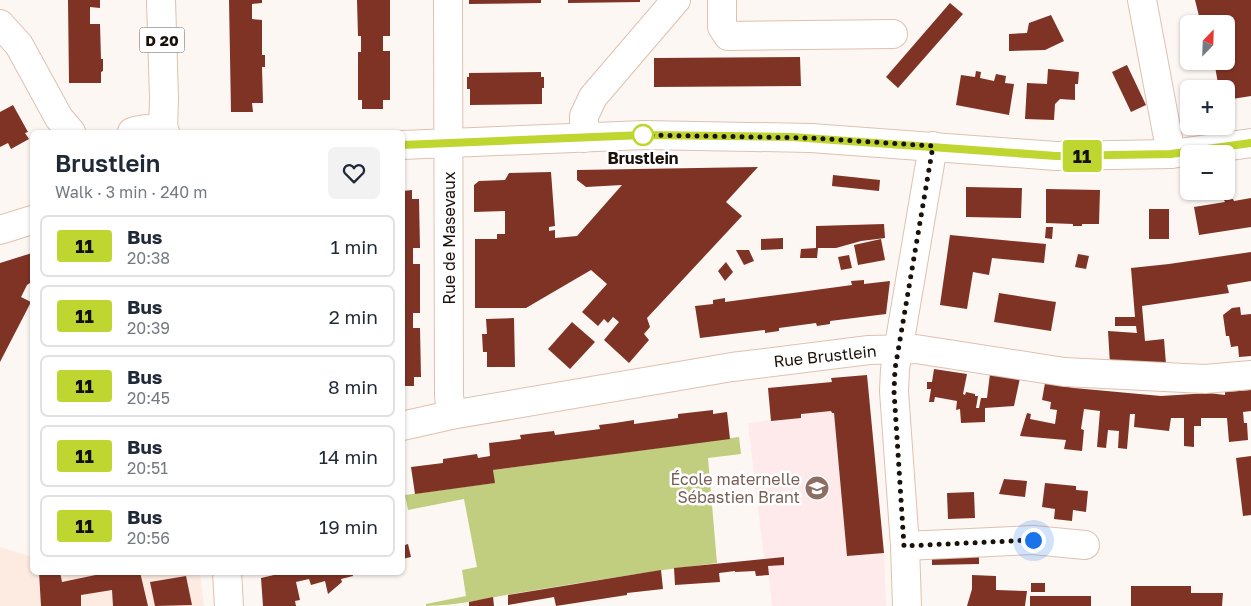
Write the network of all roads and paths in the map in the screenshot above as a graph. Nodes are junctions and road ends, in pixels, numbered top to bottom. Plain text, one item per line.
1 (161, 0) edge
2 (448, 0) edge
3 (676, 0) edge
4 (722, 0) edge
5 (1142, 0) edge
6 (0, 24) edge
7 (893, 34) dead end
8 (70, 130) edge
9 (164, 130) edge
10 (584, 138) junction
11 (448, 143) junction
12 (1251, 143) edge
13 (405, 145) edge
14 (933, 146) junction
15 (1171, 154) junction
16 (30, 221) edge
17 (0, 230) edge
18 (898, 350) junction
19 (1251, 375) edge
20 (451, 415) junction
21 (405, 425) edge
22 (1085, 545) dead end
23 (904, 546) junction
24 (227, 575) edge
25 (229, 606) edge
26 (907, 606) edge

1 - 9 street, D 20
2 - 11 street, Rue de Masevaux
3 - 10 street
4 - 7 street
5 - 15 street
6 - 8 street
10 - 11 street
10 - 14 street
11 - 13 street
11 - 20 street, Rue de Masevaux
12 - 15 street
14 - 15 street
14 - 18 street
16 - 17 street
18 - 19 street, Rue Brustlein
18 - 20 street, Rue Brustlein
18 - 23 street
20 - 21 street, Rue Brustlein
22 - 23 street
23 - 26 street
24 - 25 street

